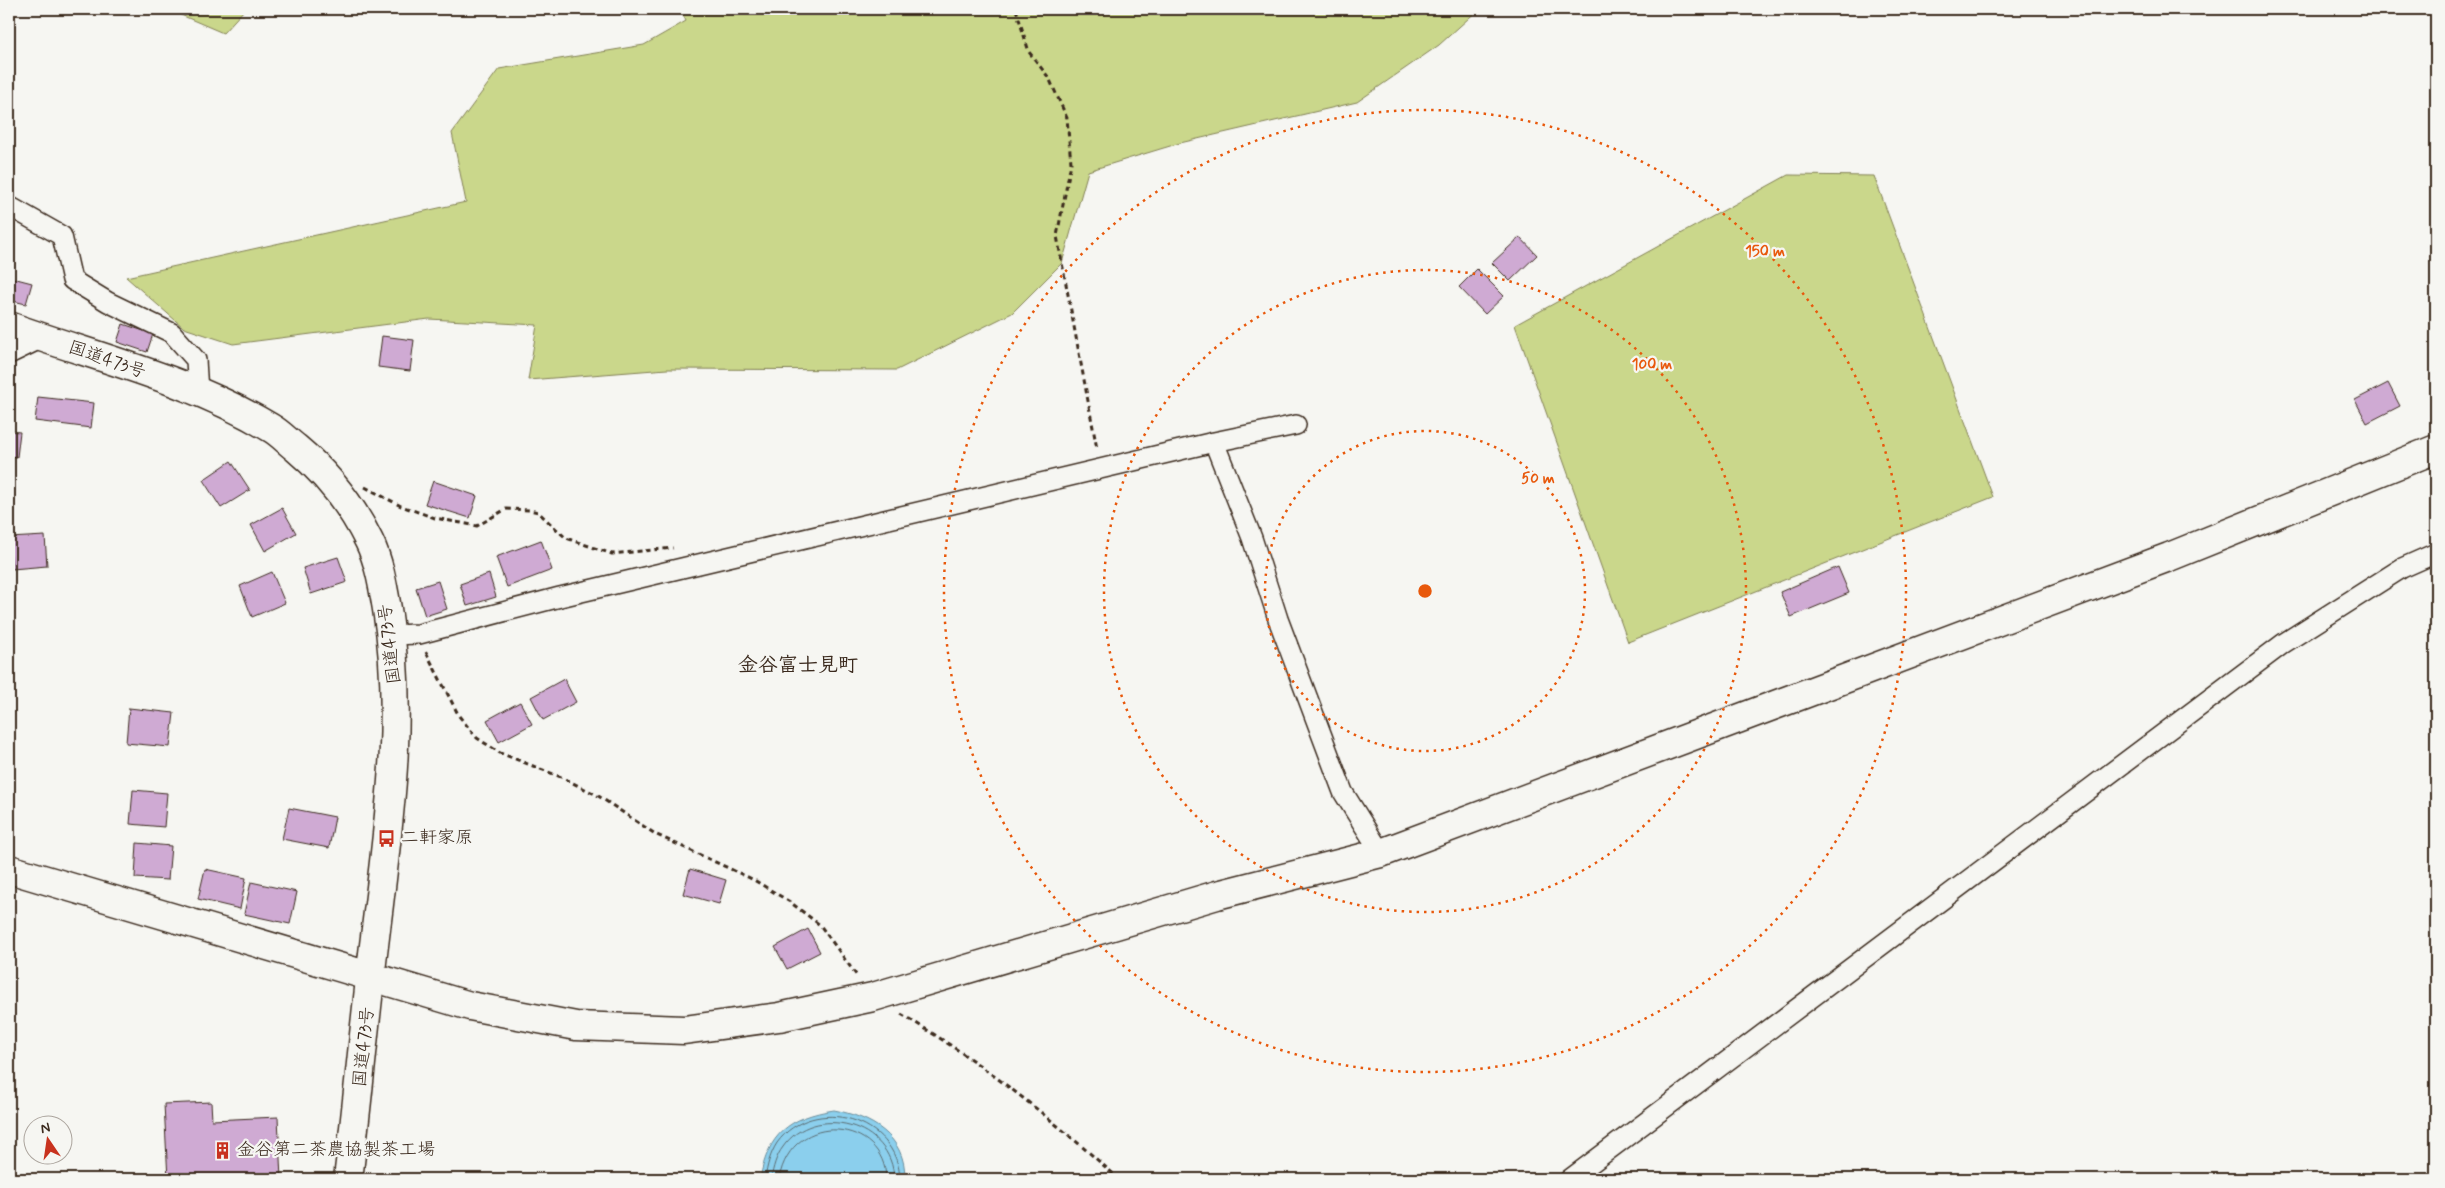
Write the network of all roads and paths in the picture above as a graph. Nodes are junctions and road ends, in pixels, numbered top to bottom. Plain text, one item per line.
1 (1016, 9) edge
2 (9, 206) edge
3 (9, 326) edge
4 (42, 338) junction
5 (9, 354) edge
6 (198, 392) junction
7 (1296, 425) dead end
8 (1214, 442) junction
9 (2436, 449) edge
10 (1100, 470) junction
11 (358, 484) dead end
12 (675, 548) dead end
13 (2436, 552) edge
14 (418, 634) junction
15 (391, 635) junction
16 (1381, 853) junction
17 (9, 869) edge
18 (370, 977) junction
19 (873, 997) junction
20 (348, 1179) edge
21 (1119, 1179) edge
22 (1570, 1179) edge

1 - 10 path
2 - 6 street
3 - 4 main road, 国道473号
4 - 5 street
4 - 6 main road, 国道473号
6 - 15 main road, 国道473号
7 - 8 street
8 - 10 street
8 - 16 street
9 - 16 main road
10 - 14 street
11 - 12 path
13 - 22 street
14 - 15 street
14 - 19 path
15 - 18 main road, 国道473号
16 - 19 main road
17 - 18 main road
18 - 19 main road
18 - 20 main road, 国道473号
19 - 21 path

